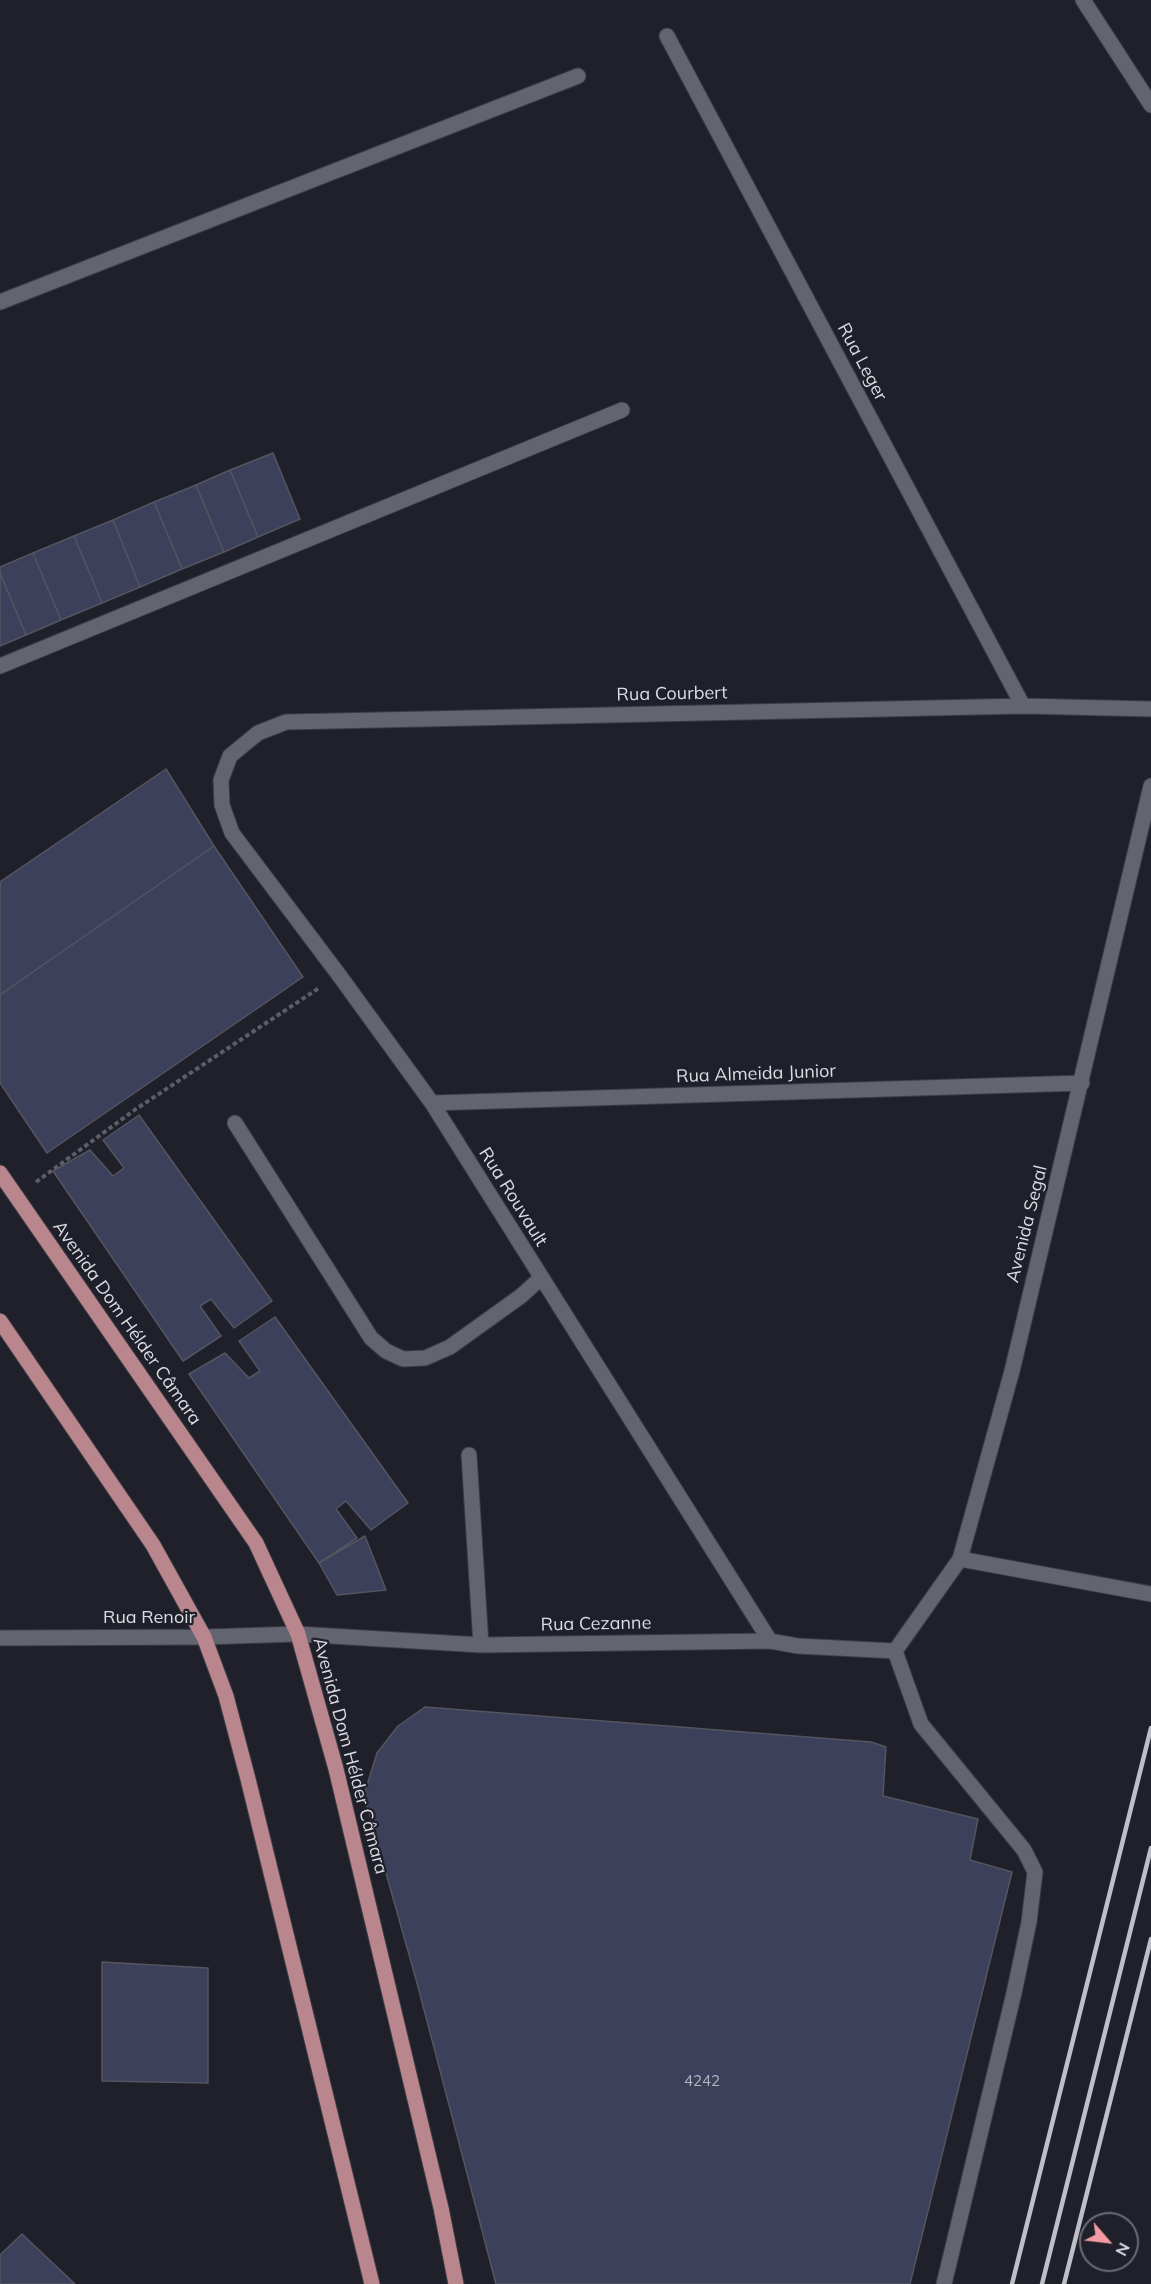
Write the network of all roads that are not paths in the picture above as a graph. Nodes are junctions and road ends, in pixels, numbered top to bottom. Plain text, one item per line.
1 (1083, 0) edge
2 (667, 36) dead end
3 (578, 76) dead end
4 (1151, 105) edge
5 (0, 303) edge
6 (622, 411) dead end
7 (0, 666) edge
8 (1023, 706) junction
9 (1151, 709) edge
10 (221, 780) joint
11 (1151, 786) edge
12 (1082, 1083) junction
13 (432, 1103) junction
14 (235, 1123) dead end
15 (0, 1173) edge
16 (542, 1278) junction
17 (0, 1321) edge
18 (468, 1455) dead end
19 (960, 1559) junction
20 (1151, 1594) edge
21 (298, 1634) junction
22 (204, 1637) junction
23 (0, 1638) edge
24 (770, 1641) junction
25 (481, 1645) junction
26 (895, 1651) junction
27 (372, 2284) edge
28 (456, 2284) edge
29 (944, 2284) edge

1 - 4 street
2 - 8 street, Rua Leger
3 - 5 street
6 - 7 street
8 - 9 street, Rua Courbert
8 - 10 street, Rua Courbert
10 - 13 street, Rua Rouvault
11 - 12 street, Avenida Segal
12 - 13 street, Rua Almeida Junior
12 - 19 street, Avenida Segal
13 - 16 street, Rua Rouvault
14 - 16 street
15 - 21 main road, Avenida Dom Hélder Câmara
16 - 24 street, Rua Rouvault
17 - 22 main road
18 - 25 street
19 - 20 street
19 - 26 street, Avenida Segal
21 - 22 street, Rua Renoir
21 - 25 street, Rua Cezanne
21 - 28 main road, Avenida Dom Hélder Câmara
22 - 23 street, Rua Renoir
22 - 27 main road
24 - 25 street, Rua Cezanne
24 - 26 street, Rua Cezanne
26 - 29 street

